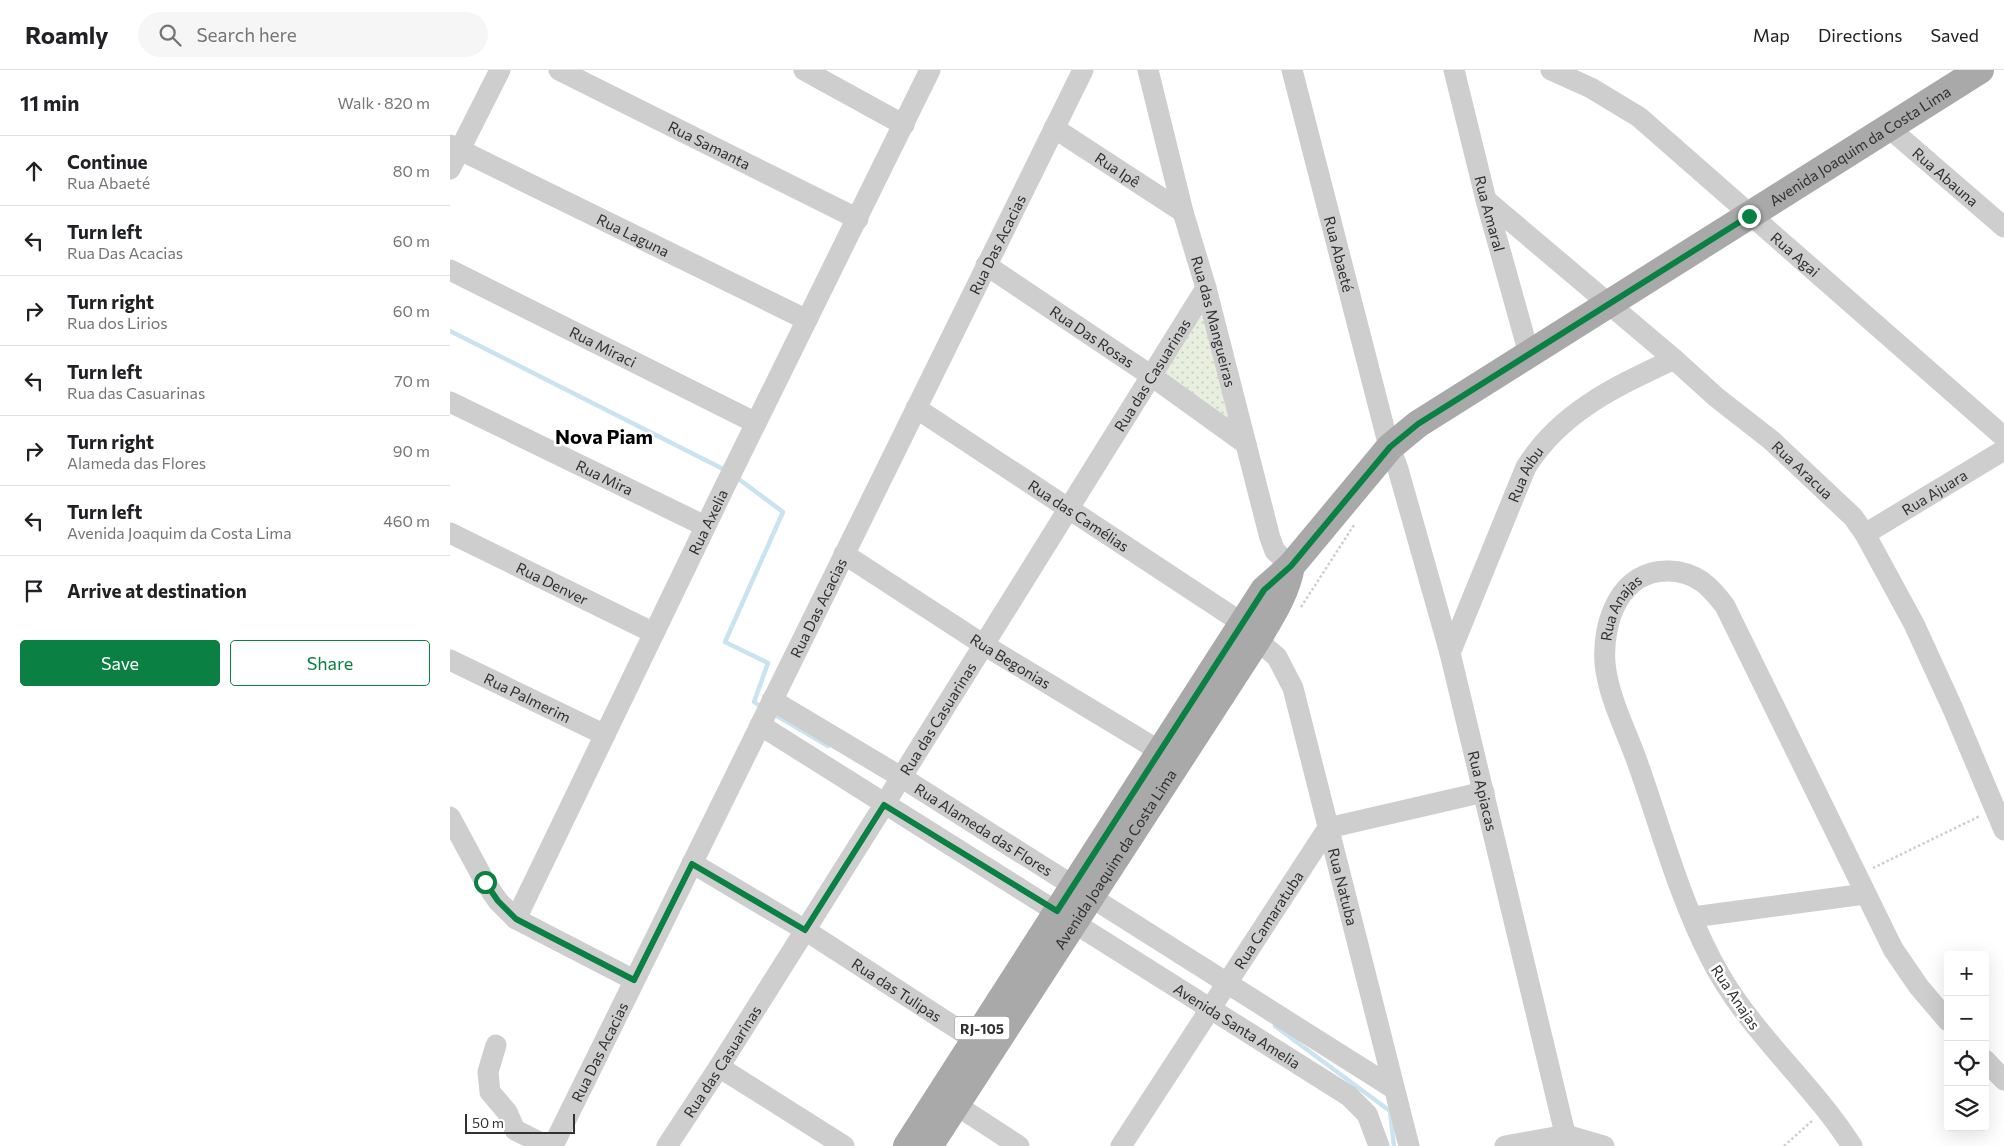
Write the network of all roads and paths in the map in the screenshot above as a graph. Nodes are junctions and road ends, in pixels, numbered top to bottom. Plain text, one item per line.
1 (500, 70) edge
2 (559, 70) edge
3 (804, 70) edge
4 (930, 70) edge
5 (1083, 70) edge
6 (1148, 70) edge
7 (1292, 70) edge
8 (1454, 70) edge
9 (1551, 70) edge
10 (1978, 70) edge
11 (904, 125) junction
12 (1888, 127) junction
13 (1054, 128) junction
14 (455, 147) edge
15 (450, 169) edge
16 (1486, 200) junction
17 (1183, 212) junction
18 (1749, 216) junction
19 (858, 219) junction
20 (2004, 227) edge
21 (986, 266) junction
22 (450, 270) edge
23 (1206, 288) junction
24 (1608, 304) junction
25 (807, 320) junction
26 (1529, 354) junction
27 (1674, 359) junction
28 (1153, 377) junction
29 (450, 402) edge
30 (916, 408) junction
31 (756, 424) junction
32 (2004, 437) edge
33 (1388, 443) junction
34 (1246, 444) junction
35 (2004, 450) edge
36 (1069, 511) junction
37 (1355, 524) dead end
38 (706, 526) junction
39 (450, 533) edge
40 (1865, 534) junction
41 (844, 554) junction
42 (1291, 566) junction
43 (1297, 613) dead end
44 (654, 632) junction
45 (1249, 632) junction
46 (984, 646) junction
47 (1450, 653) junction
48 (450, 660) edge
49 (772, 700) junction
50 (760, 725) junction
51 (605, 735) junction
52 (1169, 756) junction
53 (901, 777) junction
54 (1484, 792) junction
55 (884, 805) junction
56 (1994, 809) junction
57 (450, 818) edge
58 (1328, 828) junction
59 (2004, 830) edge
60 (692, 864) junction
61 (1860, 885) junction
62 (1082, 892) junction
63 (1066, 916) junction
64 (1693, 918) junction
65 (516, 919) junction
66 (805, 930) junction
67 (634, 980) junction
68 (1226, 983) junction
69 (1210, 1008) junction
70 (1944, 1016) edge
71 (496, 1045) dead end
72 (982, 1045) junction
73 (1989, 1064) edge
74 (719, 1067) junction
75 (2004, 1080) edge
76 (1393, 1088) junction
77 (956, 1105) junction
78 (1826, 1108) junction
79 (1567, 1140) edge
80 (546, 1146) edge
81 (553, 1146) edge
82 (667, 1146) edge
83 (844, 1146) edge
84 (907, 1146) edge
85 (929, 1146) edge
86 (1019, 1146) edge
87 (1121, 1146) edge
88 (1379, 1146) edge
89 (1409, 1146) edge
90 (1505, 1146) edge
91 (1604, 1146) edge
92 (1784, 1146) edge
93 (1852, 1146) edge

1 - 14 street
2 - 19 street, Rua Samanta
3 - 11 street
4 - 11 street, Rua Axelia
5 - 13 street, Rua Das Acacias
6 - 17 street, Rua das Mangueiras
7 - 33 street, Rua Abaeté
8 - 16 street, Rua Amaral
9 - 18 street, Rua Agai
10 - 12 main road, Avenida Joaquim da Costa Lima / RJ-105
11 - 19 street, Rua Axelia
12 - 18 main road, Avenida Joaquim da Costa Lima / RJ-105
12 - 20 street, Rua Abauna
13 - 17 street, Rua Ipê
13 - 21 street, Rua Das Acacias
14 - 15 street
14 - 25 street, Rua Laguna
16 - 24 street, Rua Aracua
16 - 26 street, Rua Amaral
17 - 23 street, Rua das Mangueiras
18 - 24 main road, Avenida Joaquim da Costa Lima / RJ-105
18 - 32 street, Rua Agai
19 - 25 street, Rua Axelia
21 - 28 street, Rua Das Rosas
21 - 30 street, Rua Das Acacias
22 - 31 street, Rua Miraci
23 - 28 street, Rua das Casuarinas
23 - 34 street, Rua das Mangueiras
24 - 26 main road, Avenida Joaquim da Costa Lima / RJ-105
24 - 27 street, Rua Aracua
25 - 31 street, Rua Axelia
26 - 33 main road, Avenida Joaquim da Costa Lima / RJ-105
27 - 40 street, Rua Aracua
27 - 47 street, Rua Aibu
28 - 34 street, Rua Das Rosas
28 - 36 street, Rua das Casuarinas
29 - 38 street, Rua Mira
30 - 36 street, Rua das Camélias
30 - 41 street, Rua Das Acacias
31 - 38 street, Rua Axelia
33 - 42 main road, Avenida Joaquim da Costa Lima / RJ-105
33 - 47 street, Rua Apiacas
34 - 42 street, Rua das Mangueiras
35 - 40 street, Rua Ajuara
36 - 45 street, Rua das Camélias
36 - 46 street, Rua das Casuarinas
37 - 43 path
38 - 44 street, Rua Axelia
39 - 44 street, Rua Denver
40 - 56 street, Rua Aracua
41 - 46 street, Rua Begonias
41 - 49 street, Rua Das Acacias
42 - 45 main road, Avenida Joaquim da Costa Lima / RJ-105
44 - 51 street, Rua Axelia
45 - 52 main road, Avenida Joaquim da Costa Lima / RJ-105
45 - 58 street, Rua Natuba
46 - 52 street, Rua Begonias
46 - 53 street, Rua das Casuarinas
47 - 54 street, Rua Apiacas
48 - 51 street, Rua Palmerim
49 - 50 street, Rua Das Acacias
49 - 53 street, Rua Alameda das Flores
50 - 55 street, Avenida Santa Amelia
50 - 60 street, Rua Das Acacias
51 - 65 street, Rua Axelia
52 - 62 main road, Avenida Joaquim da Costa Lima / RJ-105
53 - 55 street, Rua das Casuarinas
53 - 62 street, Rua Alameda das Flores
54 - 58 street
54 - 79 street, Rua Apiacas
55 - 63 street, Avenida Santa Amelia
55 - 66 street, Rua das Casuarinas
56 - 59 street, Rua Aracua
56 - 61 path
57 - 65 street
58 - 68 street, Rua Camaratuba
58 - 76 street, Rua Natuba
60 - 66 street, Rua das Tulipas
60 - 67 street, Rua Das Acacias
61 - 64 street
61 - 64 street, Rua Anajas
61 - 70 street, Rua Anajas
62 - 63 main road, Avenida Joaquim da Costa Lima / RJ-105
62 - 68 street, Avenida Santa Amelia
63 - 69 street, Avenida Santa Amelia
63 - 72 main road, Avenida Joaquim da Costa Lima / RJ-105
64 - 78 street, Rua Anajas
65 - 67 street
66 - 72 street, Rua das Tulipas
66 - 74 street, Rua das Casuarinas
67 - 81 street, Rua Das Acacias
68 - 69 street, Rua Camaratuba
68 - 76 street, Avenida Santa Amelia
69 - 87 street, Rua Camaratuba
69 - 88 street, Avenida Santa Amelia
71 - 80 street
72 - 77 main road, Avenida Joaquim da Costa Lima / RJ-105
72 - 84 main road, Avenida Joaquim da Costa Lima / RJ-105
73 - 75 street
74 - 82 street, Rua das Casuarinas
74 - 83 street
76 - 89 street, Rua Natuba
77 - 85 main road, Avenida Joaquim da Costa Lima / RJ-105
77 - 86 street
78 - 92 path
78 - 93 street, Rua Anajas
79 - 90 street
79 - 91 street

